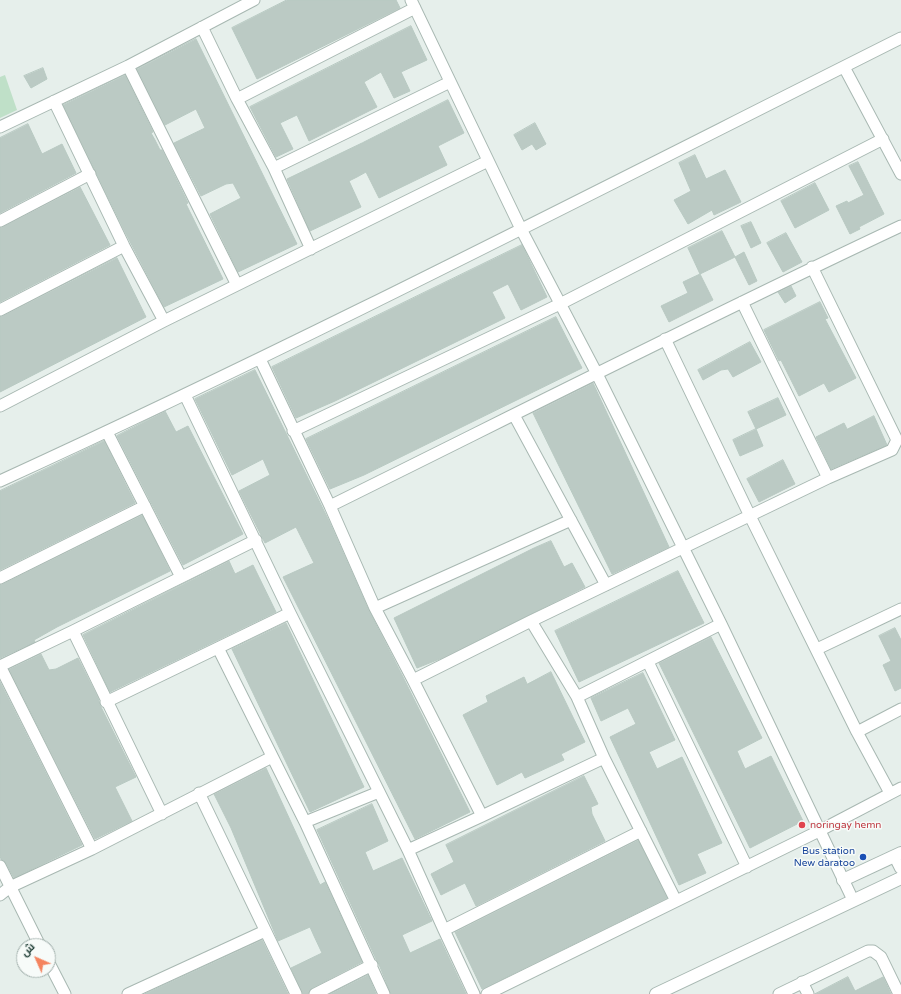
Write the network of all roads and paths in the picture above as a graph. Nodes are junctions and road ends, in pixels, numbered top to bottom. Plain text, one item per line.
1 (254, 0) edge
2 (413, 4) edge
3 (202, 28) junction
4 (901, 38) edge
5 (128, 66) junction
6 (844, 67) junction
7 (450, 82) junction
8 (237, 99) junction
9 (54, 100) junction
10 (0, 127) edge
11 (883, 139) junction
12 (488, 161) junction
13 (274, 168) junction
14 (90, 174) junction
15 (901, 174) edge
16 (0, 221) edge
17 (901, 226) edge
18 (521, 229) junction
19 (124, 246) junction
20 (311, 249) junction
21 (812, 267) junction
22 (236, 285) junction
23 (742, 302) junction
24 (560, 304) junction
25 (0, 310) edge
26 (164, 321) junction
27 (665, 339) junction
28 (260, 358) junction
29 (596, 372) junction
30 (185, 395) junction
31 (0, 406) edge
32 (514, 415) junction
33 (293, 431) junction
34 (108, 432) junction
35 (828, 478) junction
36 (0, 481) edge
37 (145, 506) junction
38 (330, 506) junction
39 (750, 516) junction
40 (571, 520) junction
41 (256, 540) junction
42 (683, 548) junction
43 (182, 577) junction
44 (0, 578) edge
45 (606, 585) junction
46 (375, 608) junction
47 (901, 609) edge
48 (290, 613) junction
49 (532, 620) junction
50 (721, 624) junction
51 (73, 631) junction
52 (218, 648) junction
53 (817, 649) junction
54 (648, 662) junction
55 (0, 666) edge
56 (413, 680) junction
57 (577, 697) junction
58 (106, 702) junction
59 (901, 709) edge
60 (857, 732) junction
61 (272, 757) junction
62 (604, 758) junction
63 (901, 788) edge
64 (379, 792) junction
65 (198, 793) junction
66 (890, 793) junction
67 (162, 814) junction
68 (482, 816) junction
69 (305, 822) junction
70 (641, 831) junction
71 (820, 831) junction
72 (92, 849) junction
73 (408, 850) junction
74 (898, 854) edge
75 (0, 866) edge
76 (747, 867) junction
77 (901, 868) edge
78 (901, 878) edge
79 (843, 880) junction
80 (10, 887) junction
81 (0, 895) edge
82 (853, 900) junction
83 (676, 901) junction
84 (444, 930) junction
85 (265, 931) junction
86 (36, 938) edge
87 (372, 965) junction
88 (56, 977) edge
89 (802, 982) junction
90 (65, 994) edge
91 (128, 994) edge
92 (296, 994) edge
93 (315, 994) edge
94 (384, 994) edge
95 (474, 994) edge
96 (487, 994) edge
97 (656, 994) edge
98 (778, 994) edge
99 (808, 994) edge
100 (899, 994) edge

1 - 3 street
2 - 7 street
2 - 8 street
3 - 5 street
3 - 8 street
4 - 6 street
5 - 9 street
5 - 22 street
6 - 11 street
6 - 18 street
7 - 12 street
7 - 13 street
8 - 13 street
9 - 10 street
9 - 14 street
11 - 15 street
11 - 24 street
12 - 18 street
12 - 20 street
13 - 20 street
14 - 16 street
14 - 19 street
17 - 21 street
18 - 24 street
18 - 28 street
19 - 25 street
19 - 26 street
20 - 22 street
21 - 23 street
21 - 35 street
22 - 26 street
23 - 27 street
23 - 35 street
24 - 29 street
24 - 33 street
26 - 31 street
27 - 29 street
27 - 39 street
28 - 30 street
28 - 33 street
29 - 32 street
29 - 42 street
30 - 34 street
30 - 41 street
32 - 38 street
32 - 40 street
33 - 38 street
34 - 36 street
34 - 37 street
35 - 39 street
37 - 43 street
37 - 44 street
38 - 46 street
39 - 42 street
39 - 53 street
40 - 45 street
40 - 46 street
41 - 43 street
41 - 48 street
42 - 45 street
42 - 50 street
43 - 51 street
45 - 49 street
46 - 56 street
47 - 53 street
48 - 52 street
48 - 64 street
49 - 56 street
49 - 57 street
50 - 54 street
50 - 71 street
51 - 55 street
51 - 58 street
52 - 58 street
52 - 61 street
53 - 60 street
54 - 57 street
54 - 76 street
55 - 72 street
56 - 68 street
57 - 62 street
58 - 67 street
59 - 60 street
60 - 66 street
61 - 65 street
61 - 69 street
62 - 68 street
62 - 70 street
63 - 66 street
64 - 69 street
64 - 73 street
65 - 67 street
65 - 85 street
66 - 71 street
67 - 72 street
68 - 73 street
69 - 87 street
70 - 83 street
70 - 84 street
71 - 76 street
71 - 79 street
72 - 80 street
73 - 84 street
74 - 77 street
74 - 79 street
75 - 80 street
76 - 83 street
78 - 82 street
79 - 82 street
80 - 81 street
80 - 86 street
82 - 97 street
83 - 96 street
84 - 95 street
85 - 91 street
85 - 92 street
87 - 93 street
87 - 94 street
88 - 90 street
89 - 98 street
89 - 99 street
89 - 100 street

